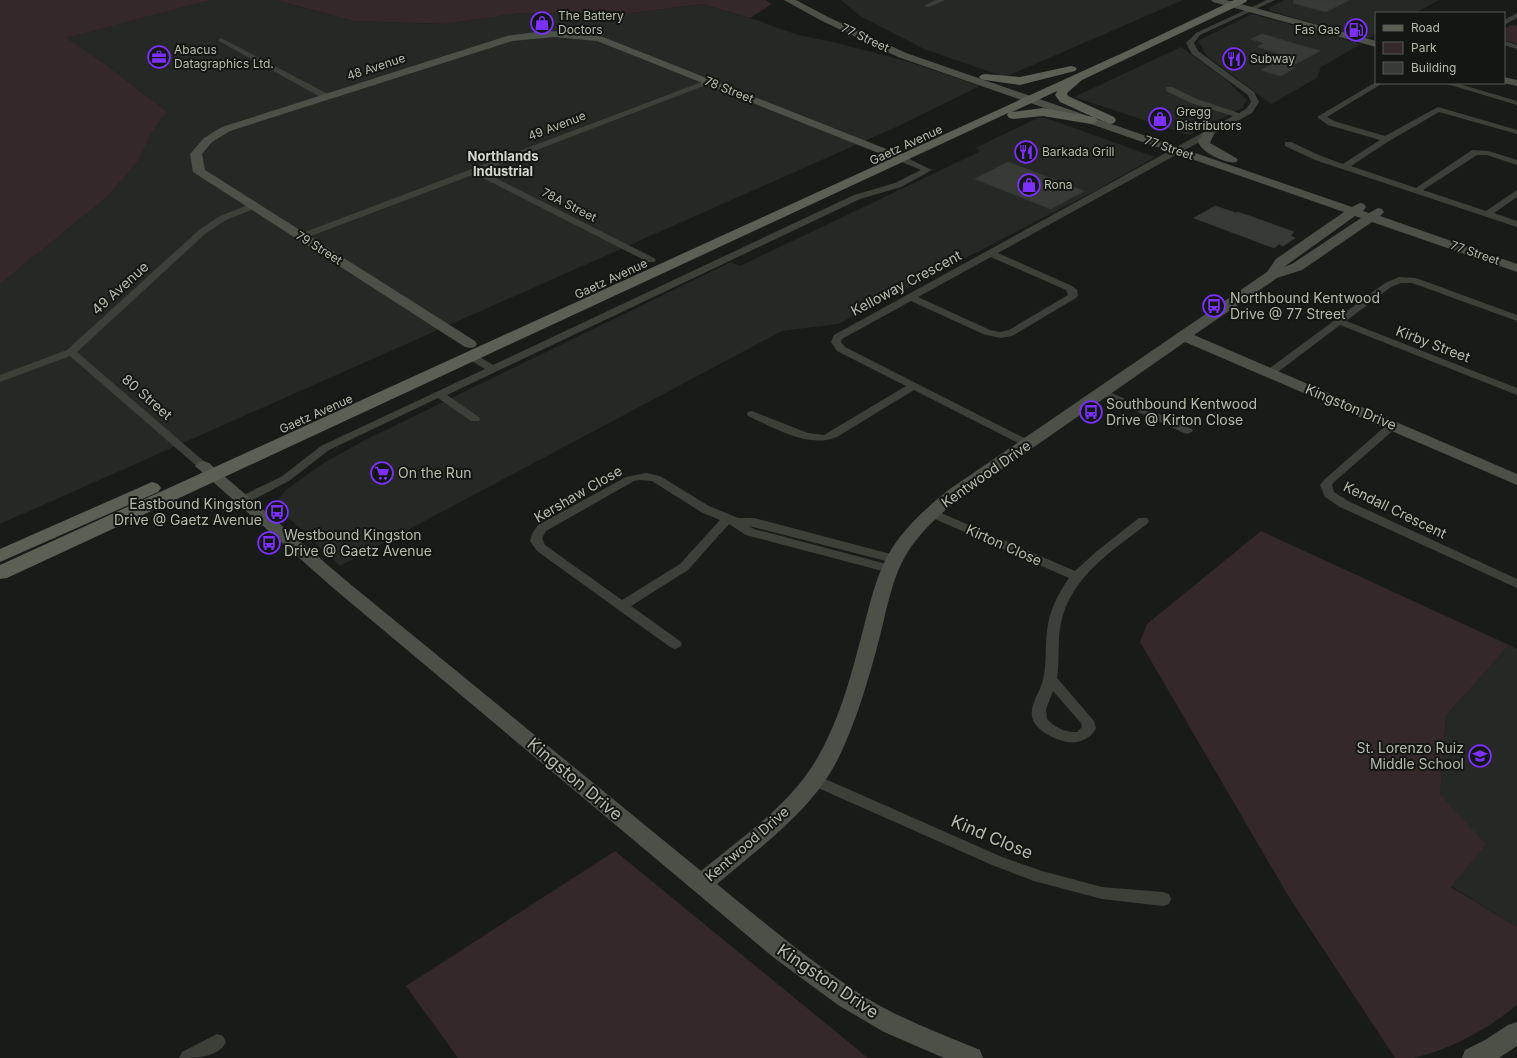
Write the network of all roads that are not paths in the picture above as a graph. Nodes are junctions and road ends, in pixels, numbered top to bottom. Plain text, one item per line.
1 (788, 0) edge
2 (942, 0) edge
3 (1219, 0) edge
4 (1272, 0) edge
5 (1237, 2) edge
6 (927, 6) dead end
7 (1251, 10) junction
8 (1517, 15) edge
9 (825, 19) junction
10 (1506, 22) edge
11 (1517, 23) edge
12 (555, 33) joint
13 (221, 40) dead end
14 (1128, 43) junction
15 (1505, 43) edge
16 (1375, 44) edge
17 (1517, 47) edge
18 (1110, 63) junction
19 (1072, 69) junction
20 (1083, 75) junction
21 (985, 78) junction
22 (1505, 80) edge
23 (710, 82) junction
24 (1517, 83) edge
25 (1377, 84) edge
26 (1451, 84) edge
27 (1169, 89) dead end
28 (1026, 95) junction
29 (327, 97) junction
30 (1517, 103) edge
31 (1240, 116) junction
32 (1091, 120) junction
33 (1110, 120) junction
34 (964, 129) junction
35 (1517, 132) edge
36 (1208, 134) junction
37 (1386, 139) junction
38 (208, 140) joint
39 (1288, 144) dead end
40 (1181, 148) junction
41 (894, 156) junction
42 (1517, 163) edge
43 (1239, 164) junction
44 (1344, 167) junction
45 (476, 171) junction
46 (1416, 191) junction
47 (1517, 193) edge
48 (253, 206) junction
49 (1357, 209) junction
50 (1487, 214) junction
51 (1374, 215) junction
52 (1517, 224) edge
53 (300, 237) junction
54 (990, 254) junction
55 (1517, 259) edge
56 (651, 260) junction
57 (1517, 268) edge
58 (1272, 275) junction
59 (911, 296) junction
60 (1517, 318) edge
61 (1340, 322) junction
62 (1184, 336) junction
63 (470, 350) junction
64 (71, 352) junction
65 (492, 369) junction
66 (1270, 373) junction
67 (0, 379) edge
68 (914, 386) junction
69 (1103, 392) junction
70 (1517, 392) edge
71 (439, 394) junction
72 (752, 414) dead end
73 (475, 419) dead end
74 (1393, 425) junction
75 (1188, 431) dead end
76 (1028, 444) junction
77 (208, 470) junction
78 (1517, 480) edge
79 (243, 500) junction
80 (932, 513) junction
81 (732, 520) junction
82 (1143, 521) dead end
83 (0, 556) edge
84 (892, 564) junction
85 (0, 573) edge
86 (1075, 576) junction
87 (1517, 584) edge
88 (622, 606) junction
89 (675, 644) dead end
90 (1050, 680) dead end
91 (814, 780) junction
92 (701, 884) junction
93 (1163, 899) dead end
94 (1517, 1033) edge
95 (217, 1042) dead end
96 (1490, 1055) edge
97 (188, 1058) edge
98 (970, 1058) edge

1 - 9 street, 77 Street
2 - 6 street
3 - 5 street
3 - 14 main road, Gaetz Avenue
4 - 7 street
5 - 7 street
5 - 18 main road, Gaetz Avenue
7 - 16 street
7 - 31 street, Kelloway Crescent
8 - 10 street
9 - 21 street, 77 Street
9 - 28 street, 77 Street
10 - 11 street
12 - 23 street, 78 Street
12 - 29 street, 48 Avenue
13 - 29 street
14 - 18 main road
14 - 19 main road, Gaetz Avenue
15 - 17 street
18 - 20 main road, Gaetz Avenue
19 - 21 main road
19 - 28 main road, Gaetz Avenue
20 - 28 main road, Gaetz Avenue
20 - 33 main road
21 - 28 street, 77 Street
22 - 24 street
23 - 41 street, 78 Street
23 - 45 street, 49 Avenue
25 - 37 street
26 - 30 street
27 - 31 street
28 - 32 street, 77 Street
28 - 33 street, 77 Street
28 - 34 main road, Gaetz Avenue
28 - 41 main road, Gaetz Avenue
29 - 38 street, 48 Avenue
31 - 36 street, Kelloway Crescent
32 - 34 main road
32 - 40 street, 77 Street
33 - 40 street, 77 Street
34 - 41 main road, Gaetz Avenue
35 - 37 street
36 - 40 street, Kelloway Crescent
36 - 43 street
37 - 44 street
38 - 48 street, 79 Street
39 - 44 street
40 - 43 street, 77 Street
40 - 49 street, 77 Street
40 - 54 street, Kelloway Crescent
41 - 56 main road, Gaetz Avenue
41 - 63 main road, Gaetz Avenue
41 - 65 street, Gaetz Avenue
42 - 46 street
43 - 49 street, 77 Street
44 - 46 street
45 - 53 street, 49 Avenue
45 - 56 street, 78A Street
46 - 50 street
47 - 50 street
48 - 53 street, 79 Street
48 - 64 street, 49 Avenue
49 - 51 street, 77 Street
49 - 58 street, Kentwood Drive
50 - 52 street
51 - 55 street, 77 Street
51 - 57 street, 77 Street
51 - 58 street, Kentwood Drive
53 - 63 street, 79 Street
54 - 59 street, Kelloway Crescent
54 - 59 street
56 - 63 main road, Gaetz Avenue
58 - 62 street, Kentwood Drive
59 - 68 street, Kelloway Crescent
60 - 61 street
61 - 66 street
61 - 70 street, Kirby Street
62 - 66 street, Kingston Drive
62 - 69 street, Kentwood Drive
63 - 65 street
63 - 77 main road, Gaetz Avenue
64 - 67 street, 49 Avenue
64 - 77 street, 80 Street
65 - 71 street, Gaetz Avenue
66 - 74 street, Kingston Drive
68 - 72 street
68 - 76 street, Kelloway Crescent
69 - 75 street
69 - 76 street, Kentwood Drive
71 - 73 street
71 - 79 street, Gaetz Avenue
74 - 78 street, Kingston Drive
74 - 87 street, Kendall Crescent
76 - 80 street, Kentwood Drive
77 - 79 street, Kingston Drive
77 - 83 main road, Gaetz Avenue
77 - 85 main road, Gaetz Avenue
79 - 92 street, Kingston Drive
80 - 84 street, Kentwood Drive
80 - 86 street, Kirton Close
81 - 84 street, Kershaw Close
81 - 88 street
81 - 88 street, Kershaw Close
82 - 86 street
84 - 91 street, Kentwood Drive
86 - 90 street
88 - 89 street
91 - 92 street, Kentwood Drive
91 - 93 street, Kind Close
92 - 98 street, Kingston Drive
94 - 96 street
95 - 97 street

